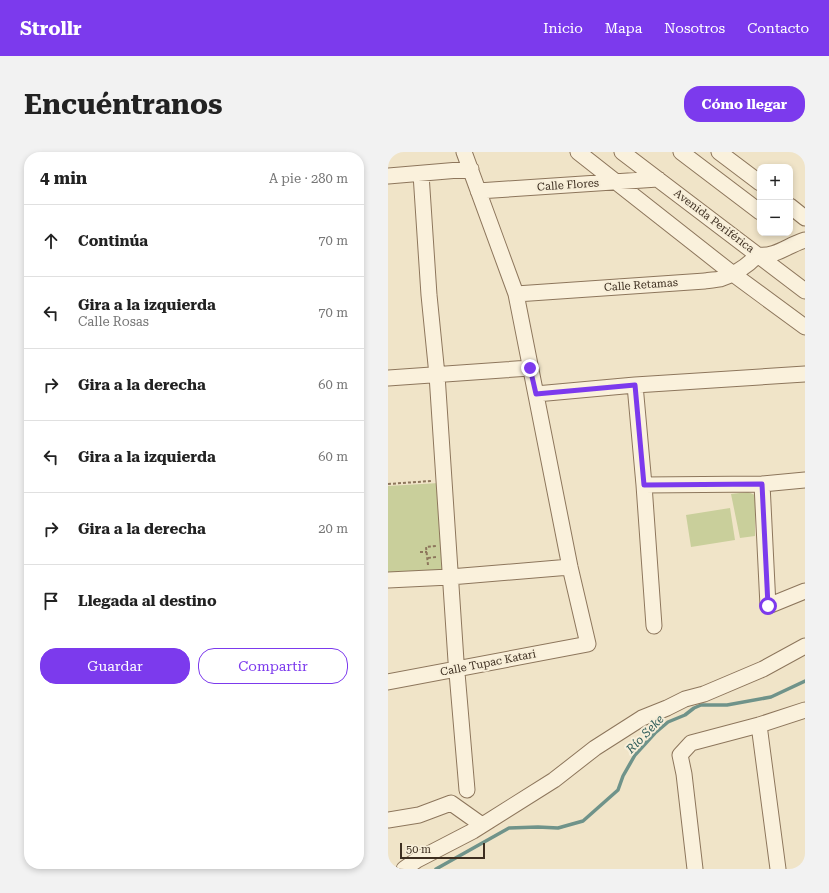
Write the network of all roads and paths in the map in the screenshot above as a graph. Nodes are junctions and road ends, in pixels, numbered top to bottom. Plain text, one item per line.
1 (464, 152) edge
2 (578, 152) edge
3 (622, 152) edge
4 (681, 152) edge
5 (719, 152) edge
6 (471, 169) junction
7 (421, 174) junction
8 (388, 176) edge
9 (658, 179) junction
10 (617, 182) junction
11 (757, 182) edge
12 (478, 191) junction
13 (793, 208) edge
14 (757, 210) edge
15 (805, 218) edge
16 (800, 240) edge
17 (758, 255) junction
18 (733, 274) junction
19 (805, 291) edge
20 (516, 294) junction
21 (805, 327) edge
22 (530, 368) junction
23 (805, 374) edge
24 (437, 375) junction
25 (388, 378) edge
26 (635, 385) junction
27 (536, 394) junction
28 (444, 480) junction
29 (805, 480) edge
30 (388, 484) edge
31 (762, 484) junction
32 (644, 485) junction
33 (438, 545) dead end
34 (420, 552) dead end
35 (427, 552) junction
36 (437, 557) dead end
37 (428, 558) junction
38 (428, 565) junction
39 (433, 565) dead end
40 (424, 566) dead end
41 (570, 567) junction
42 (450, 577) junction
43 (388, 580) edge
44 (805, 591) edge
45 (654, 626) dead end
46 (805, 646) edge
47 (456, 669) junction
48 (388, 682) edge
49 (805, 710) edge
50 (759, 725) junction
51 (467, 790) dead end
52 (388, 820) edge
53 (482, 825) junction
54 (404, 869) edge
55 (695, 869) edge
56 (778, 869) edge

1 - 6 street
2 - 10 street
3 - 9 street, Avenida Periférica
4 - 14 street
5 - 11 street
6 - 7 street
6 - 12 street
7 - 8 street
7 - 24 street
9 - 10 street, Calle Flores
9 - 17 street, Avenida Periférica
10 - 12 street, Calle Flores
10 - 18 street
12 - 20 street
13 - 15 street
16 - 17 street
17 - 18 street, Calle Retamas
17 - 19 street, Avenida Periférica
18 - 20 street, Calle Retamas
18 - 21 street
20 - 22 street
22 - 24 street
22 - 27 street
23 - 26 street
24 - 25 street
24 - 28 street
26 - 27 street
26 - 32 street
27 - 41 street
28 - 30 path
28 - 42 street
29 - 31 street
31 - 32 street
31 - 44 street
32 - 45 street
33 - 35 path
34 - 35 path
35 - 37 path
36 - 37 path
37 - 38 path
38 - 39 path
38 - 40 path
41 - 42 street
41 - 47 street, Calle Tupac Katari
42 - 43 street
42 - 47 street
46 - 53 street
47 - 48 street, Calle Tupac Katari
47 - 51 street
49 - 50 street
50 - 55 street
50 - 56 street
52 - 53 street
53 - 54 street

